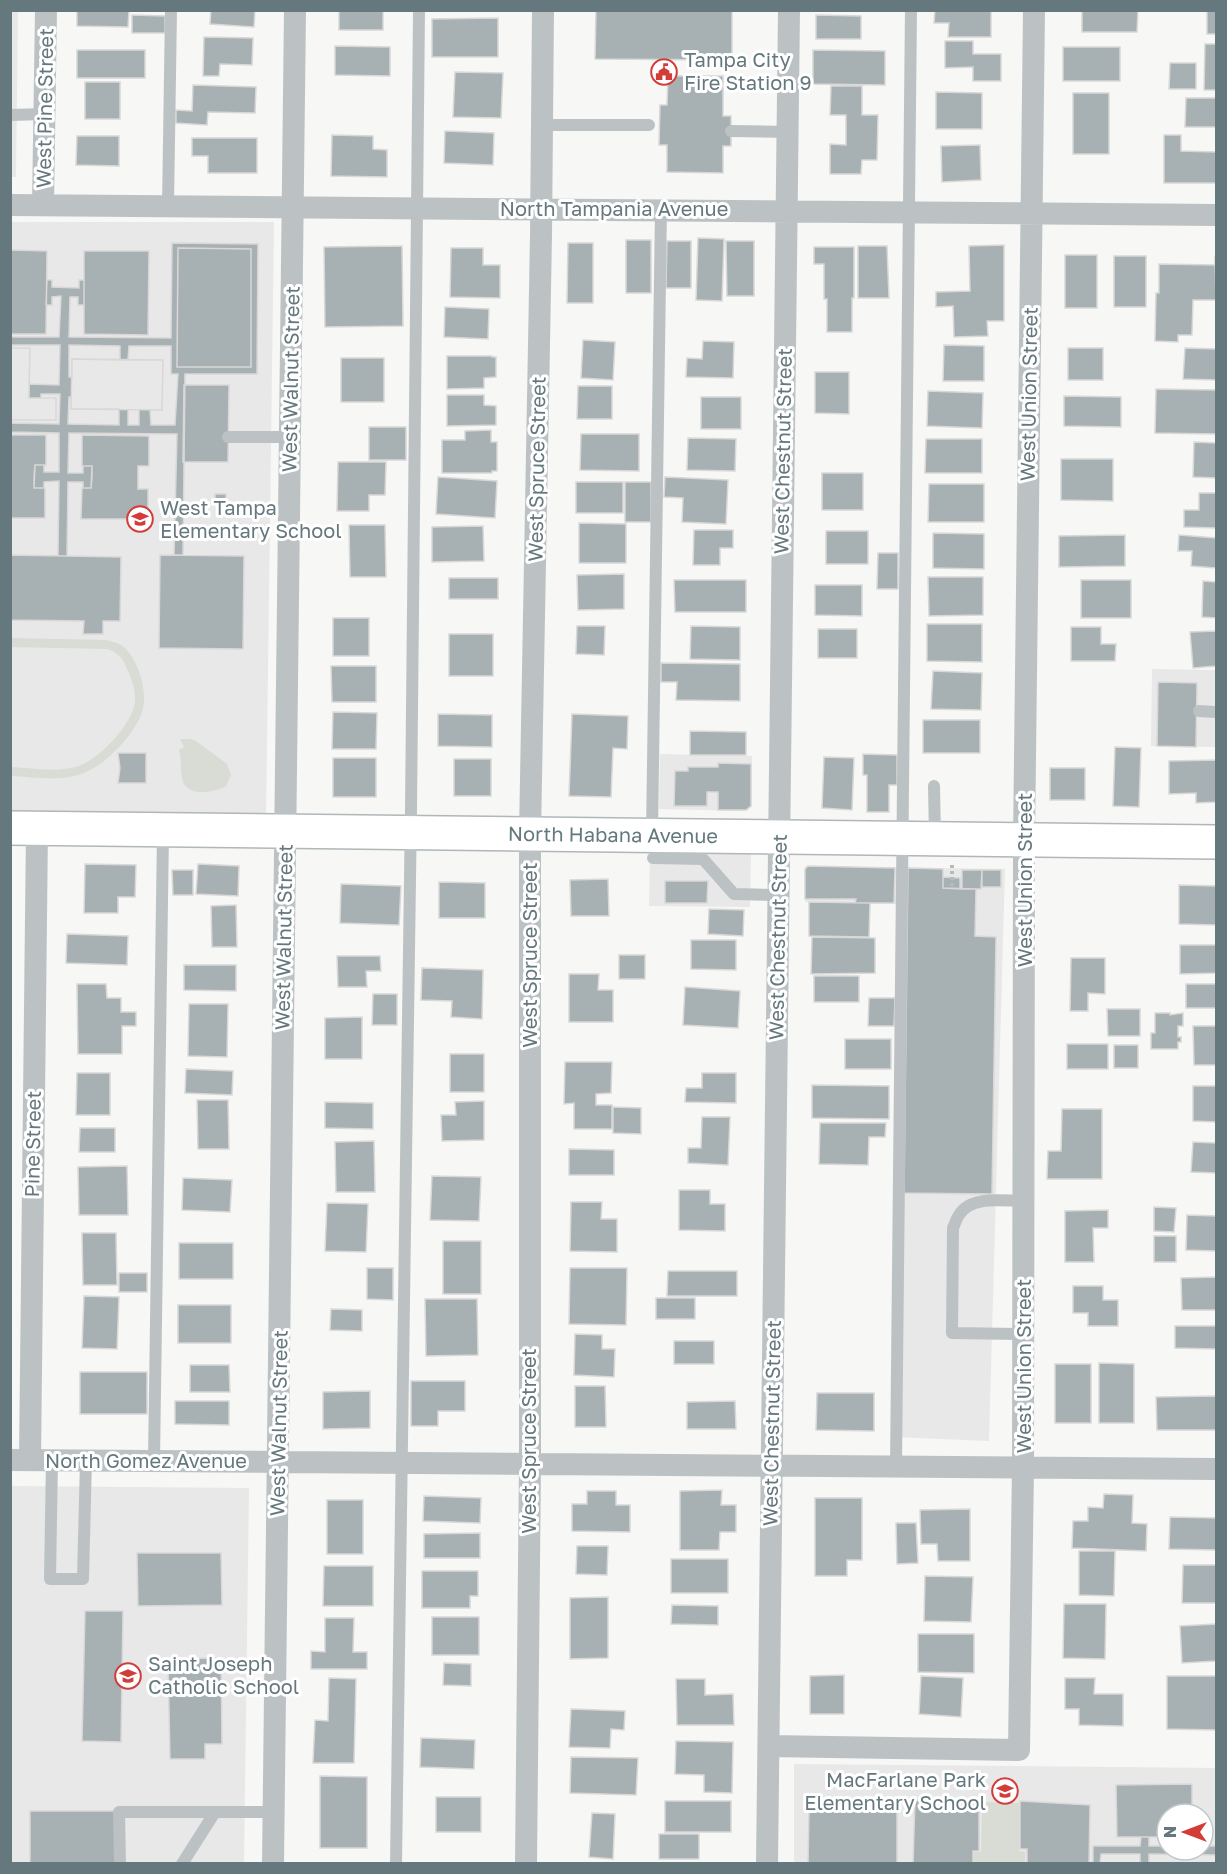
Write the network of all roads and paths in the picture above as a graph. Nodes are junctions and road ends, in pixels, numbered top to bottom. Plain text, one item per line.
1 (46, 10) edge
2 (171, 10) edge
3 (295, 10) edge
4 (419, 10) edge
5 (543, 10) edge
6 (789, 10) edge
7 (911, 10) edge
8 (1034, 10) edge
9 (45, 114) junction
10 (10, 115) edge
11 (542, 125) junction
12 (649, 125) dead end
13 (731, 132) dead end
14 (787, 132) junction
15 (10, 205) edge
16 (43, 205) junction
17 (168, 206) junction
18 (292, 207) junction
19 (417, 208) junction
20 (541, 208) junction
21 (661, 209) junction
22 (786, 210) junction
23 (909, 212) junction
24 (1032, 213) junction
25 (1216, 215) edge
26 (228, 437) dead end
27 (290, 437) junction
28 (1199, 711) dead end
29 (1216, 712) edge
30 (934, 786) dead end
31 (24, 828) edge
32 (163, 830) junction
33 (286, 831) junction
34 (410, 832) junction
35 (530, 834) junction
36 (779, 837) junction
37 (901, 838) junction
38 (1024, 840) junction
39 (1216, 842) edge
40 (665, 847) junction
41 (943, 852) junction
42 (952, 888) dead end
43 (778, 895) junction
44 (1024, 1201) junction
45 (1024, 1334) junction
46 (31, 1460) edge
47 (86, 1460) junction
48 (154, 1461) junction
49 (278, 1462) junction
50 (402, 1462) junction
51 (530, 1463) junction
52 (772, 1466) junction
53 (896, 1466) junction
54 (1023, 1467) junction
55 (1216, 1469) edge
56 (768, 1746) junction
57 (215, 1812) junction
58 (274, 1812) junction
59 (120, 1863) edge
60 (182, 1863) edge
61 (273, 1863) edge
62 (396, 1863) edge
63 (526, 1863) edge
64 (767, 1863) edge

1 - 9 street, West Pine Street
2 - 17 lane
3 - 18 street, West Walnut Street
4 - 19 lane
5 - 11 street, West Spruce Street
6 - 14 street, West Chestnut Street
7 - 23 lane
8 - 24 street, West Union Street
9 - 10 lane
9 - 16 street, West Pine Street
11 - 12 lane
11 - 20 street, West Spruce Street
13 - 14 lane
14 - 22 street, West Chestnut Street
15 - 16 street, North Tampania Avenue
16 - 17 street, North Tampania Avenue
17 - 18 street, North Tampania Avenue
18 - 19 street, North Tampania Avenue
18 - 27 street, West Walnut Street
19 - 20 street, North Tampania Avenue
19 - 34 lane
20 - 21 street, North Tampania Avenue
20 - 35 street, West Spruce Street
21 - 22 street, North Tampania Avenue
21 - 40 lane
22 - 23 street, North Tampania Avenue
22 - 36 street, West Chestnut Street
23 - 24 street, North Tampania Avenue
23 - 37 lane
24 - 25 street, North Tampania Avenue
24 - 38 street, West Union Street
26 - 27 lane
27 - 33 street, West Walnut Street
28 - 29 lane
30 - 41 lane
31 - 32 street, North Habana Avenue
31 - 46 street, Pine Street
32 - 33 street, North Habana Avenue
32 - 48 lane
33 - 34 street, North Habana Avenue
33 - 49 street, West Walnut Street
34 - 35 street, North Habana Avenue
34 - 50 lane
35 - 40 street, North Habana Avenue
35 - 51 street, West Spruce Street
36 - 37 street, North Habana Avenue
36 - 40 street, North Habana Avenue
36 - 43 street, West Chestnut Street
37 - 41 street, North Habana Avenue
37 - 53 lane
38 - 39 street, North Habana Avenue
38 - 41 street, North Habana Avenue
38 - 44 street, West Union Street
40 - 43 lane
41 - 42 path
43 - 52 street, West Chestnut Street
44 - 45 street, West Union Street
44 - 45 lane
45 - 54 street, West Union Street
46 - 47 street, North Gomez Avenue
46 - 47 lane
47 - 48 street, North Gomez Avenue
48 - 49 street, North Gomez Avenue
49 - 50 street, North Gomez Avenue
49 - 58 street, West Walnut Street
50 - 51 street, North Gomez Avenue
50 - 62 lane
51 - 52 street, North Gomez Avenue
51 - 63 street, West Spruce Street
52 - 53 street, North Gomez Avenue
52 - 56 street, West Chestnut Street
53 - 54 street, North Gomez Avenue
54 - 55 street, North Gomez Avenue
54 - 56 street, West Union Street
56 - 64 street, West Chestnut Street
57 - 58 lane
57 - 59 lane
57 - 60 lane
58 - 61 street, West Walnut Street

